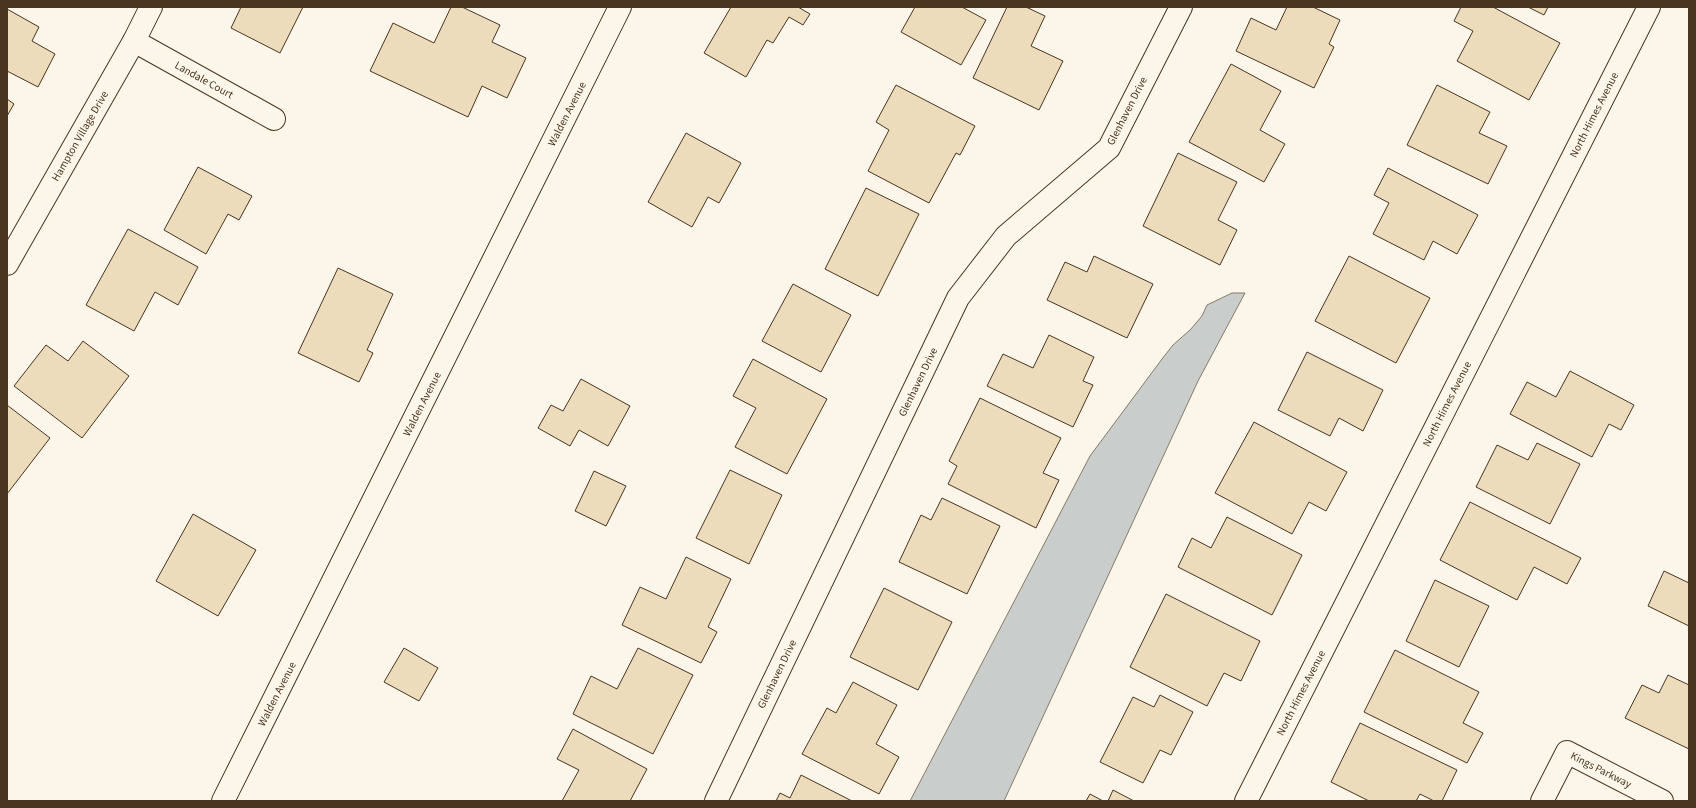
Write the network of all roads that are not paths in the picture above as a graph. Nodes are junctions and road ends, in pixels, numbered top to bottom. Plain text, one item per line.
1 (151, 7) edge
2 (620, 7) edge
3 (1649, 7) edge
4 (1175, 9) edge
5 (134, 41) junction
6 (274, 119) dead end
7 (7, 264) edge
8 (224, 801) edge
9 (716, 801) edge
10 (1246, 801) edge
11 (1542, 801) edge
12 (1662, 801) edge

1 - 5 street, Hampton Village Drive
2 - 8 street, Walden Avenue
3 - 10 street, North Himes Avenue
4 - 9 street, Glenhaven Drive
5 - 6 street, Landale Court
5 - 7 street, Hampton Village Drive
11 - 12 street, Kings Parkway

